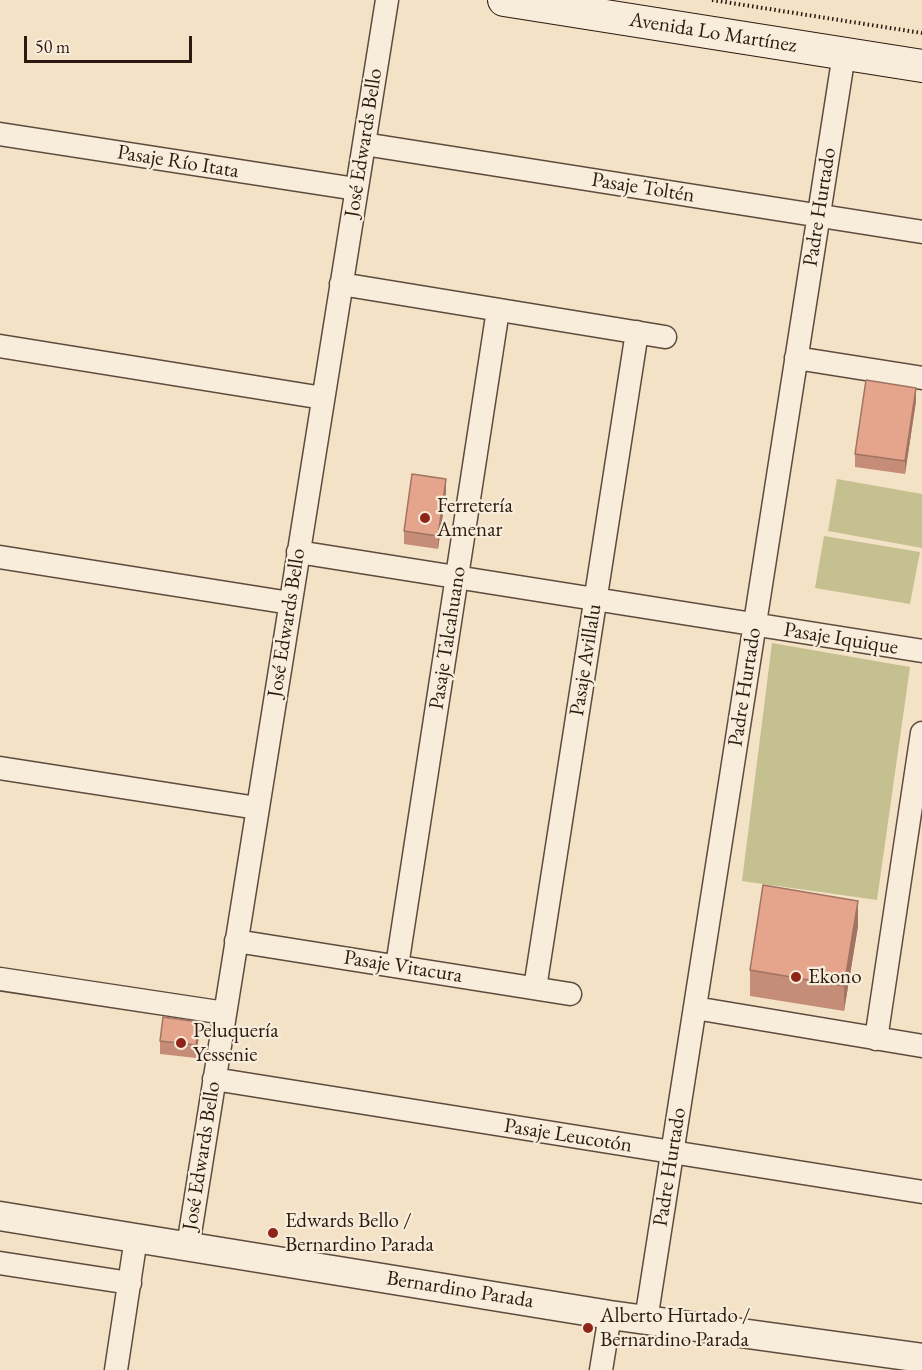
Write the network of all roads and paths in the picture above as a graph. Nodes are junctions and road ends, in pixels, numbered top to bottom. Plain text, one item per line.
1 (387, 0) edge
2 (504, 0) edge
3 (712, 0) edge
4 (922, 33) edge
5 (843, 54) junction
6 (922, 66) edge
7 (0, 134) edge
8 (364, 144) junction
9 (356, 189) junction
10 (818, 216) junction
11 (922, 232) edge
12 (341, 284) junction
13 (498, 310) junction
14 (637, 332) junction
15 (665, 337) dead end
16 (0, 346) edge
17 (796, 358) junction
18 (922, 378) edge
19 (323, 398) junction
20 (298, 552) junction
21 (0, 557) edge
22 (457, 577) junction
23 (596, 599) junction
24 (290, 603) junction
25 (755, 625) junction
26 (922, 651) edge
27 (922, 733) edge
28 (0, 768) edge
29 (257, 808) junction
30 (236, 941) junction
31 (397, 966) junction
32 (0, 979) edge
33 (535, 988) junction
34 (570, 994) dead end
35 (694, 1008) junction
36 (225, 1013) junction
37 (876, 1039) junction
38 (922, 1046) edge
39 (214, 1079) junction
40 (672, 1153) junction
41 (922, 1191) edge
42 (0, 1216) edge
43 (136, 1238) junction
44 (188, 1246) junction
45 (0, 1263) edge
46 (129, 1283) junction
47 (610, 1315) junction
48 (646, 1320) junction
49 (922, 1358) edge
50 (116, 1370) edge
51 (601, 1370) edge

1 - 8 street, José Edwards Bello
2 - 5 main road, Avenida Lo Martínez
3 - 4 path
5 - 6 main road, Avenida Lo Martínez
5 - 10 street, Padre Hurtado
7 - 9 street, Pasaje Río Itata
8 - 9 street, José Edwards Bello
8 - 10 street, Pasaje Toltén
9 - 12 street, José Edwards Bello
10 - 11 street, Pasaje Toltén
10 - 17 street, Padre Hurtado
12 - 13 street
12 - 19 street, José Edwards Bello
13 - 14 street
13 - 22 street, Pasaje Talcahuano
14 - 15 street
14 - 23 street, Pasaje Avillalu
16 - 19 street
17 - 18 street
17 - 25 street, Padre Hurtado
19 - 20 street, José Edwards Bello
20 - 22 street, Pasaje Iquique
20 - 24 street, José Edwards Bello
21 - 24 street
22 - 23 street, Pasaje Iquique
22 - 31 street, Pasaje Talcahuano
23 - 25 street, Pasaje Iquique
23 - 33 street, Pasaje Avillalu
24 - 29 street, José Edwards Bello
25 - 26 street, Pasaje Iquique
25 - 35 street, Padre Hurtado
27 - 37 street
28 - 29 street
29 - 30 street, José Edwards Bello
30 - 31 street, Pasaje Vitacura
30 - 36 street, José Edwards Bello
31 - 33 street, Pasaje Vitacura
32 - 36 street
33 - 34 street, Pasaje Vitacura
35 - 37 street
35 - 40 street, Padre Hurtado
36 - 39 street, José Edwards Bello
37 - 38 street
39 - 40 street, Pasaje Leucotón
39 - 44 street, José Edwards Bello
40 - 41 street, Pasaje Leucotón
40 - 48 street, Padre Hurtado
42 - 43 street, Bernardino Parada
43 - 44 street, Bernardino Parada
43 - 46 street
44 - 47 street, Bernardino Parada
45 - 46 street
46 - 50 street
47 - 48 street, Bernardino Parada
47 - 51 street
48 - 49 street, Bernardino Parada

